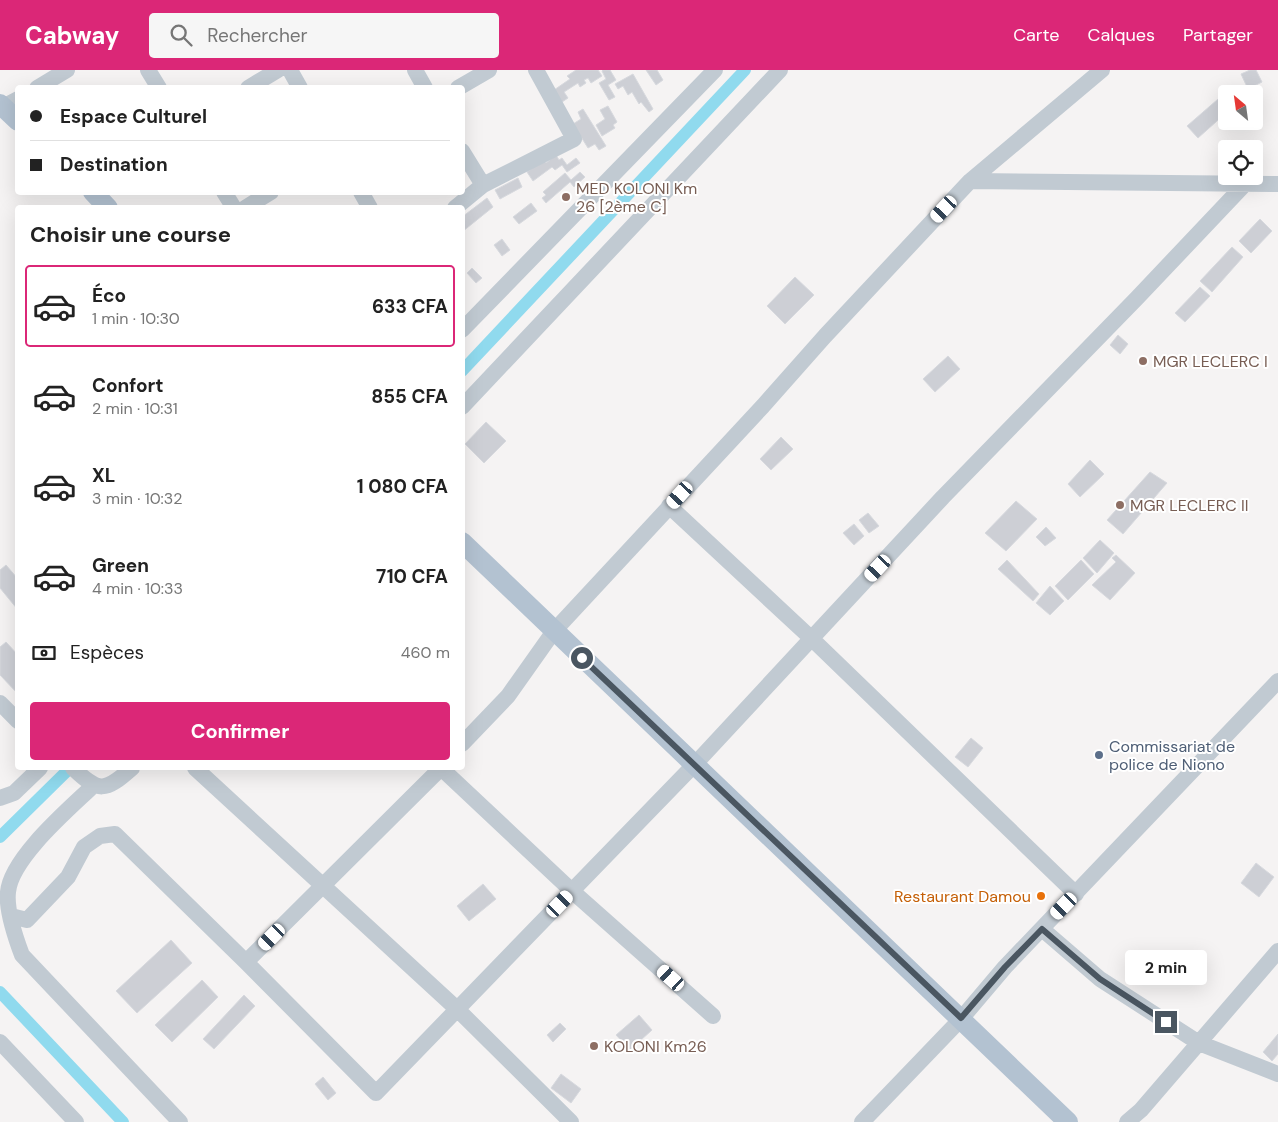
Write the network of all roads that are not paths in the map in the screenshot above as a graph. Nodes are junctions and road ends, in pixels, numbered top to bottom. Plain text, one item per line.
1 (67, 70) edge
2 (148, 70) edge
3 (278, 70) edge
4 (290, 70) edge
5 (415, 70) edge
6 (489, 70) edge
7 (536, 70) edge
8 (715, 70) edge
9 (780, 70) edge
10 (1102, 70) edge
11 (42, 85) edge
12 (156, 85) edge
13 (253, 85) edge
14 (298, 85) edge
15 (423, 85) edge
16 (463, 85) edge
17 (465, 156) edge
18 (970, 181) junction
19 (1218, 184) edge
20 (1263, 184) edge
21 (1278, 184) edge
22 (483, 185) junction
23 (1243, 185) edge
24 (96, 195) edge
25 (266, 195) edge
26 (105, 205) edge
27 (249, 205) edge
28 (459, 205) edge
29 (465, 327) edge
30 (465, 404) edge
31 (669, 506) junction
32 (465, 545) edge
33 (554, 631) junction
34 (812, 639) junction
35 (1278, 681) edge
36 (0, 703) edge
37 (15, 718) edge
38 (465, 741) edge
39 (694, 764) junction
40 (38, 770) edge
41 (76, 770) edge
42 (130, 770) edge
43 (197, 770) edge
44 (439, 770) edge
45 (443, 770) edge
46 (93, 786) junction
47 (0, 798) edge
48 (322, 886) junction
49 (572, 891) junction
50 (1076, 894) junction
51 (11, 916) junction
52 (1042, 929) junction
53 (1278, 951) edge
54 (246, 962) junction
55 (457, 1009) junction
56 (713, 1016) dead end
57 (961, 1018) junction
58 (0, 1042) edge
59 (1199, 1043) junction
60 (1278, 1074) edge
61 (76, 1122) edge
62 (180, 1122) edge
63 (571, 1122) edge
64 (862, 1122) edge
65 (1068, 1122) edge
66 (1127, 1122) edge

1 - 11 street
2 - 12 street
3 - 13 street
4 - 14 street
5 - 15 street
6 - 16 street
7 - 22 street
8 - 29 street
9 - 30 street
10 - 18 street
17 - 22 street
18 - 19 street
18 - 31 street
20 - 21 street
22 - 28 street
23 - 34 street
24 - 26 main road
25 - 27 street
31 - 33 street
31 - 34 street
32 - 33 main road
33 - 38 street
33 - 39 main road
34 - 39 street
34 - 50 street
35 - 50 street
36 - 37 street
39 - 49 street
39 - 57 main road
40 - 47 street
41 - 46 street
42 - 46 street
43 - 48 street
44 - 48 street
45 - 49 street
46 - 51 street
48 - 54 street
48 - 55 street
49 - 55 street
49 - 56 street
50 - 52 street
51 - 54 street
51 - 62 street
52 - 57 street
52 - 59 street
53 - 59 street
54 - 55 street
55 - 63 street
57 - 64 street
57 - 65 main road
58 - 61 street
59 - 60 street
59 - 66 street

